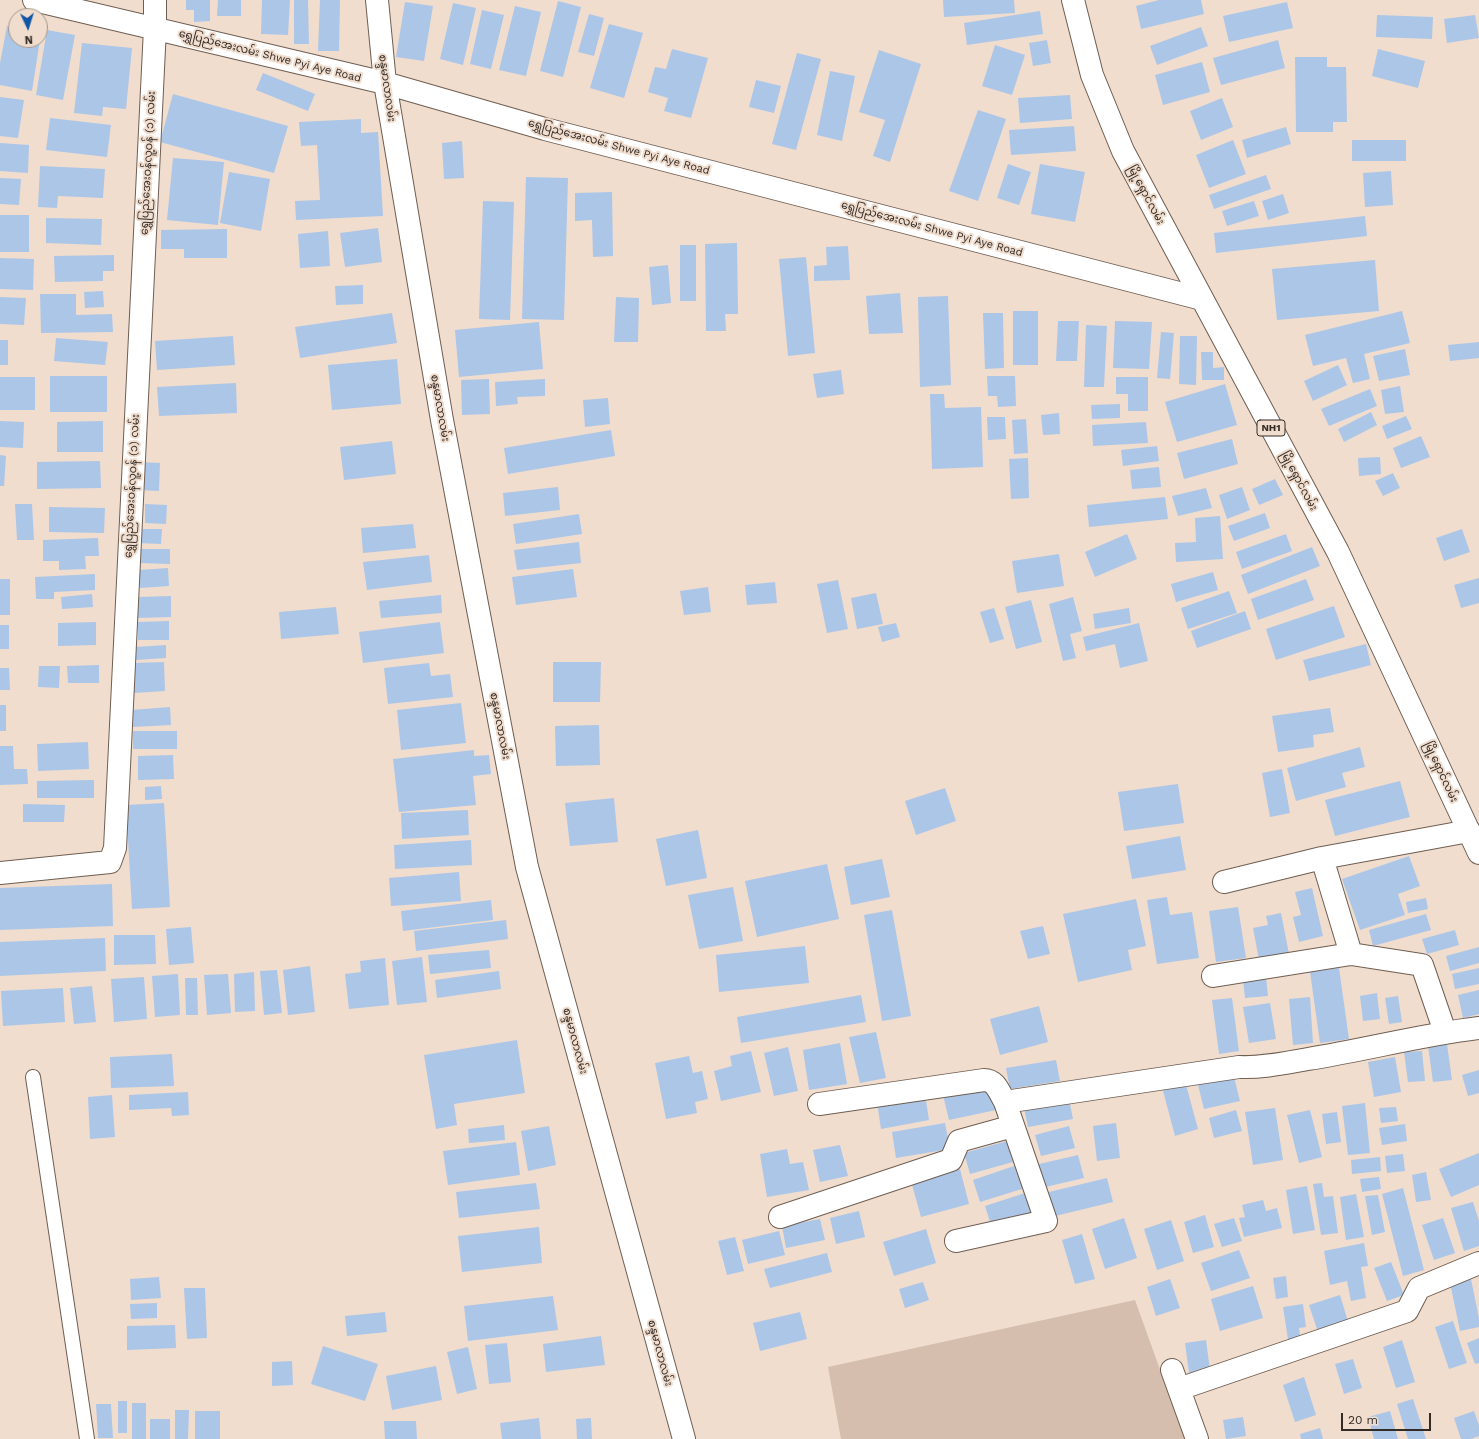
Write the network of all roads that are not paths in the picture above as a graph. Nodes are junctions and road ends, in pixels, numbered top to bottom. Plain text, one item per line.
1 (34, 0) edge
2 (155, 0) edge
3 (377, 0) edge
4 (1073, 0) edge
5 (155, 28) junction
6 (384, 83) junction
7 (1202, 299) junction
8 (1469, 831) junction
9 (1479, 853) edge
10 (1322, 858) junction
11 (0, 873) edge
12 (1224, 882) dead end
13 (1351, 954) junction
14 (1213, 976) dead end
15 (1479, 1028) edge
16 (1445, 1032) junction
17 (33, 1076) dead end
18 (1005, 1102) junction
19 (819, 1104) dead end
20 (1013, 1126) junction
21 (780, 1217) dead end
22 (956, 1241) dead end
23 (1479, 1263) edge
24 (87, 1439) edge
25 (684, 1439) edge
26 (1197, 1439) edge

1 - 5 main road, ရွှေပြည်အေးလမ်း Shwe Pyi Aye Road
2 - 5 main road, ရွှေပြည်အေးဝန်လူ့ဝန် (၁) လမ်း
3 - 6 main road, စန္ဒမာလာလမ်း
4 - 7 main road, မြို့ရှောင်လမ်း / NH1
5 - 6 main road, ရွှေပြည်အေးလမ်း Shwe Pyi Aye Road
5 - 11 main road, ရွှေပြည်အေးဝန်လူ့ဝန် (၁) လမ်း
6 - 7 main road, ရွှေပြည်အေးလမ်း Shwe Pyi Aye Road
6 - 25 main road, စန္ဒမာလာလမ်း
7 - 8 main road, မြို့ရှောင်လမ်း / NH1
8 - 9 main road, မြို့ရှောင်လမ်း / NH1
8 - 10 main road
10 - 12 main road
10 - 13 main road
13 - 14 main road
13 - 16 main road
15 - 16 main road
16 - 18 main road
17 - 24 lane
18 - 19 main road
18 - 20 main road
20 - 21 main road
20 - 22 main road
23 - 26 main road

